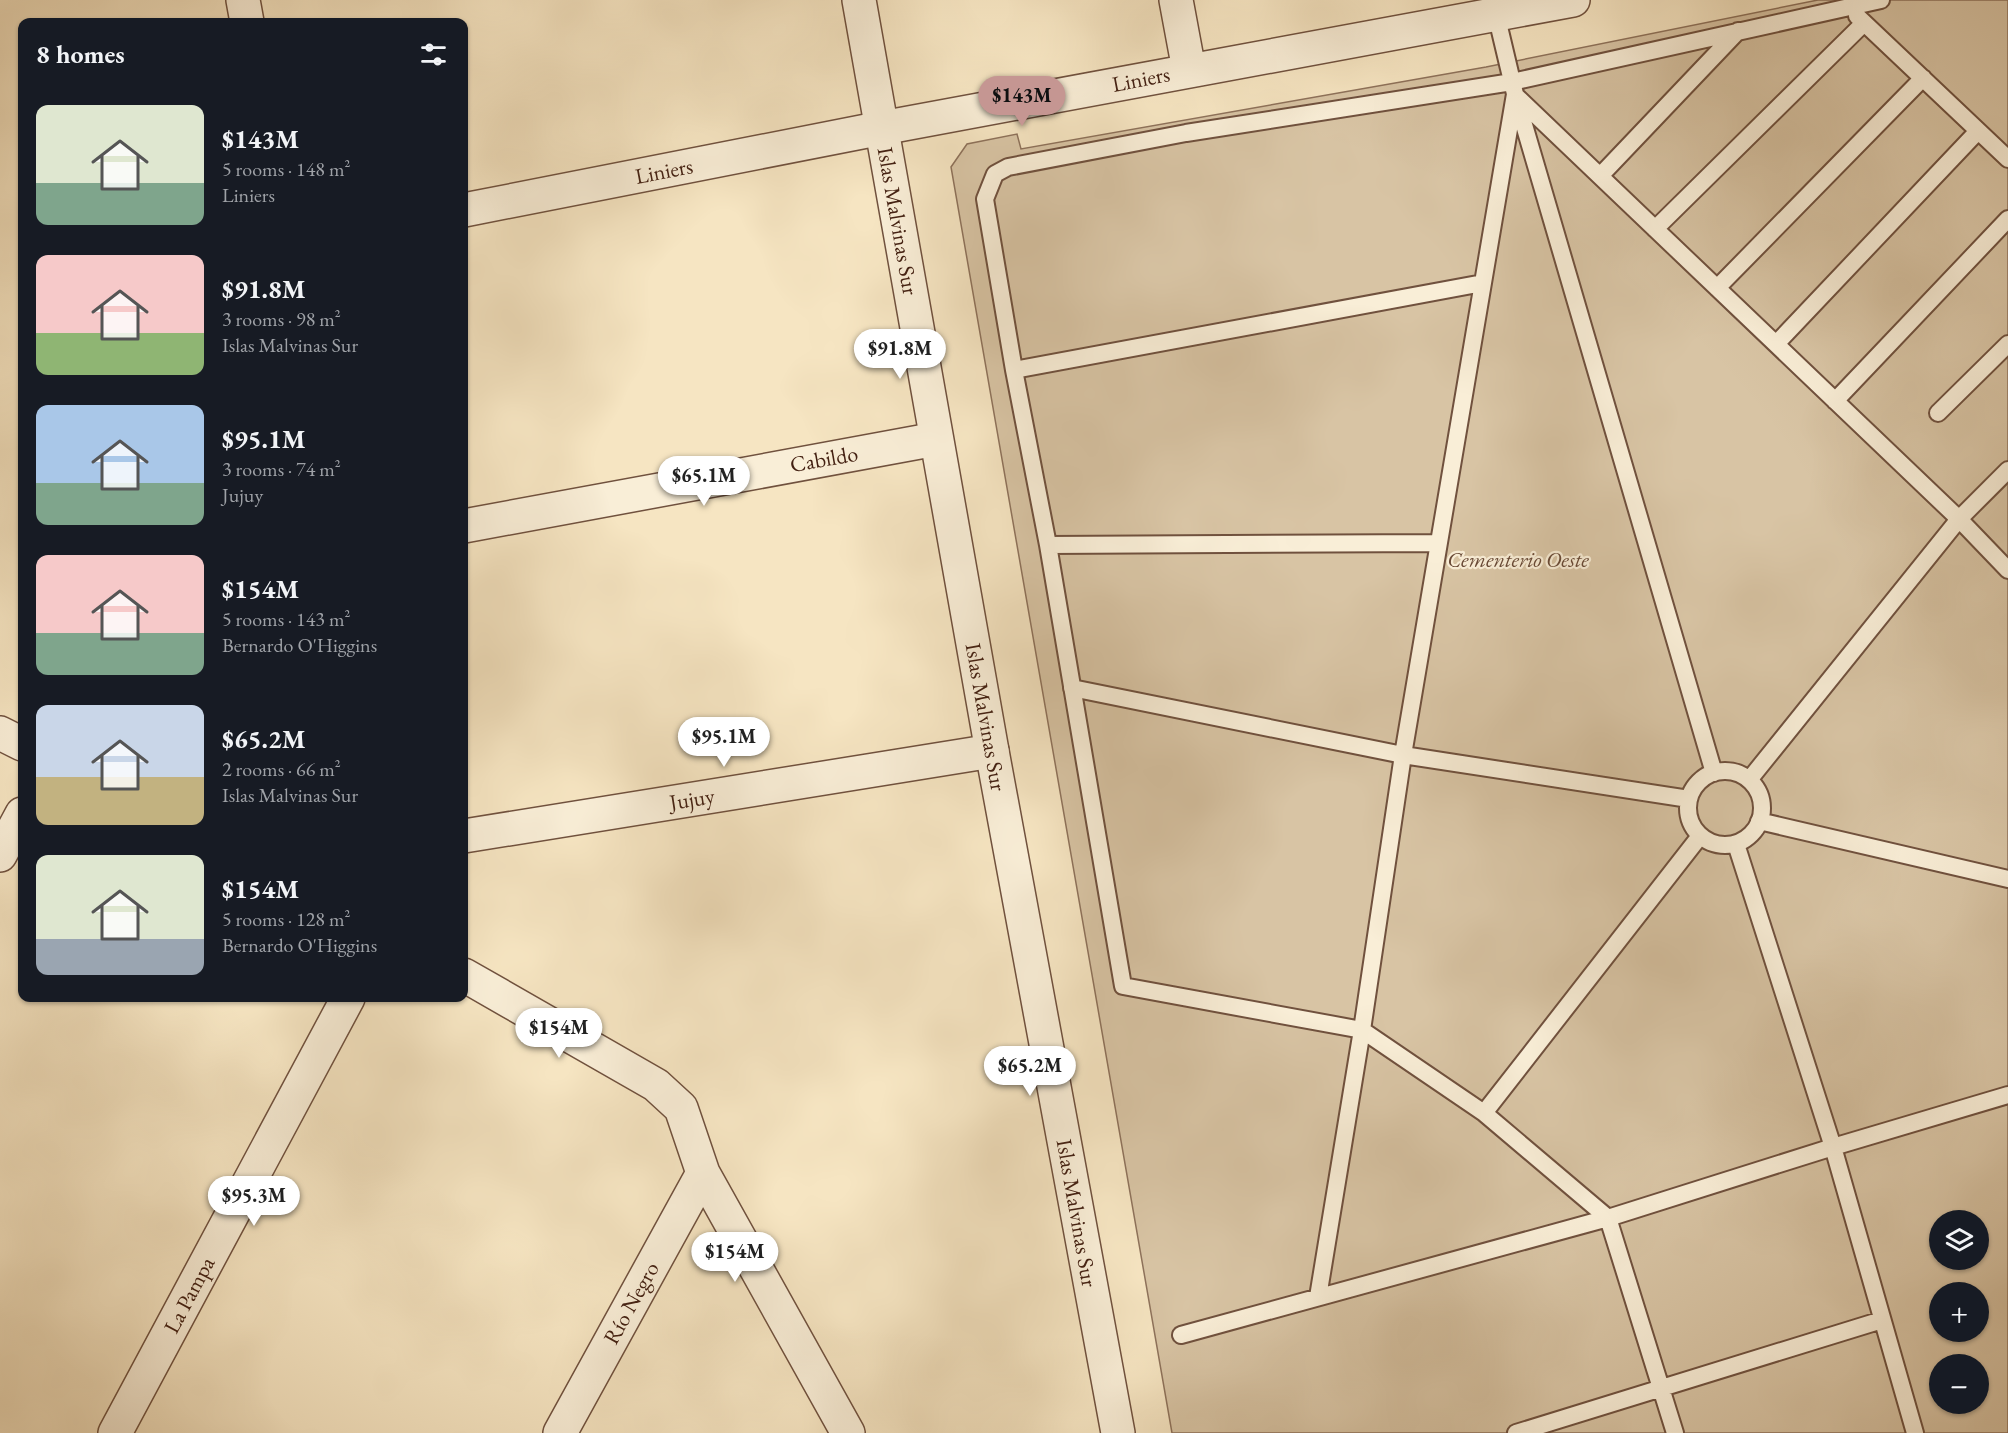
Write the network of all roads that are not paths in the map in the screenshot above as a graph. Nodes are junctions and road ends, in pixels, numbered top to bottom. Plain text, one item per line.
1 (243, 0) edge
2 (859, 0) edge
3 (1176, 0) edge
4 (1573, 0) edge
5 (1881, 0) edge
6 (1495, 7) edge
7 (1848, 7) junction
8 (246, 18) edge
9 (1864, 23) junction
10 (1739, 31) junction
11 (1189, 70) junction
12 (1923, 78) junction
13 (1514, 88) junction
14 (882, 128) junction
15 (1978, 131) junction
16 (2008, 159) edge
17 (1600, 176) junction
18 (468, 209) edge
19 (2008, 219) edge
20 (1655, 229) junction
21 (1483, 283) junction
22 (1717, 288) junction
23 (1776, 344) junction
24 (2008, 345) edge
25 (1014, 370) junction
26 (1835, 401) junction
27 (1938, 413) dead end
28 (936, 439) junction
29 (2008, 470) edge
30 (1959, 519) junction
31 (468, 525) edge
32 (1438, 543) junction
33 (1048, 545) junction
34 (2008, 570) edge
35 (1072, 688) junction
36 (0, 733) edge
37 (18, 742) edge
38 (992, 751) junction
39 (1403, 755) junction
40 (1714, 773) junction
41 (1749, 780) junction
42 (1689, 799) junction
43 (18, 821) edge
44 (1759, 821) junction
45 (468, 835) edge
46 (1700, 836) junction
47 (1736, 844) junction
48 (0, 855) edge
49 (2008, 879) edge
50 (468, 977) edge
51 (346, 1002) edge
52 (1362, 1029) junction
53 (2008, 1095) edge
54 (1484, 1113) junction
55 (1833, 1147) junction
56 (703, 1173) junction
57 (1608, 1218) junction
58 (1318, 1298) junction
59 (1882, 1320) junction
60 (1181, 1335) dead end
61 (1660, 1387) junction
62 (115, 1433) edge
63 (560, 1433) edge
64 (849, 1433) edge
65 (1118, 1433) edge
66 (1516, 1433) edge
67 (1675, 1433) edge
68 (1914, 1433) edge

1 - 8 street
2 - 14 street, Islas Malvinas Sur
3 - 11 street
4 - 6 street, Liniers
5 - 7 lane
6 - 11 street, Liniers
6 - 13 lane
7 - 9 lane
7 - 10 lane
9 - 12 lane
9 - 20 lane
10 - 13 lane
10 - 17 lane
11 - 14 street, Liniers
12 - 15 lane
12 - 22 lane
13 - 17 lane
13 - 21 lane
13 - 25 lane
13 - 40 lane
14 - 18 street, Liniers
14 - 28 street, Islas Malvinas Sur
15 - 16 lane
15 - 23 lane
17 - 20 lane
19 - 26 lane
20 - 22 lane
21 - 25 lane
21 - 32 lane
22 - 23 lane
23 - 26 lane
24 - 27 lane
25 - 33 lane
26 - 30 lane
28 - 31 street, Cabildo
28 - 38 street, Islas Malvinas Sur
29 - 30 lane
30 - 34 lane
30 - 41 lane
32 - 33 lane
32 - 39 lane
33 - 35 lane
35 - 39 lane
35 - 52 lane
36 - 37 street
38 - 45 street, Jujuy
38 - 65 street, Islas Malvinas Sur
39 - 42 lane
39 - 52 lane
40 - 41 lane
40 - 42 lane
41 - 44 lane
42 - 46 lane
43 - 48 street
44 - 47 lane
44 - 49 lane
46 - 47 lane
46 - 54 lane
47 - 55 lane
50 - 56 street
51 - 62 street, La Pampa
52 - 54 lane
52 - 58 lane
53 - 55 lane
54 - 57 lane
55 - 57 lane
55 - 59 lane
56 - 63 street, Río Negro
56 - 64 street
57 - 58 lane
57 - 61 lane
58 - 60 lane
59 - 61 lane
59 - 68 lane
61 - 66 lane
61 - 67 lane

